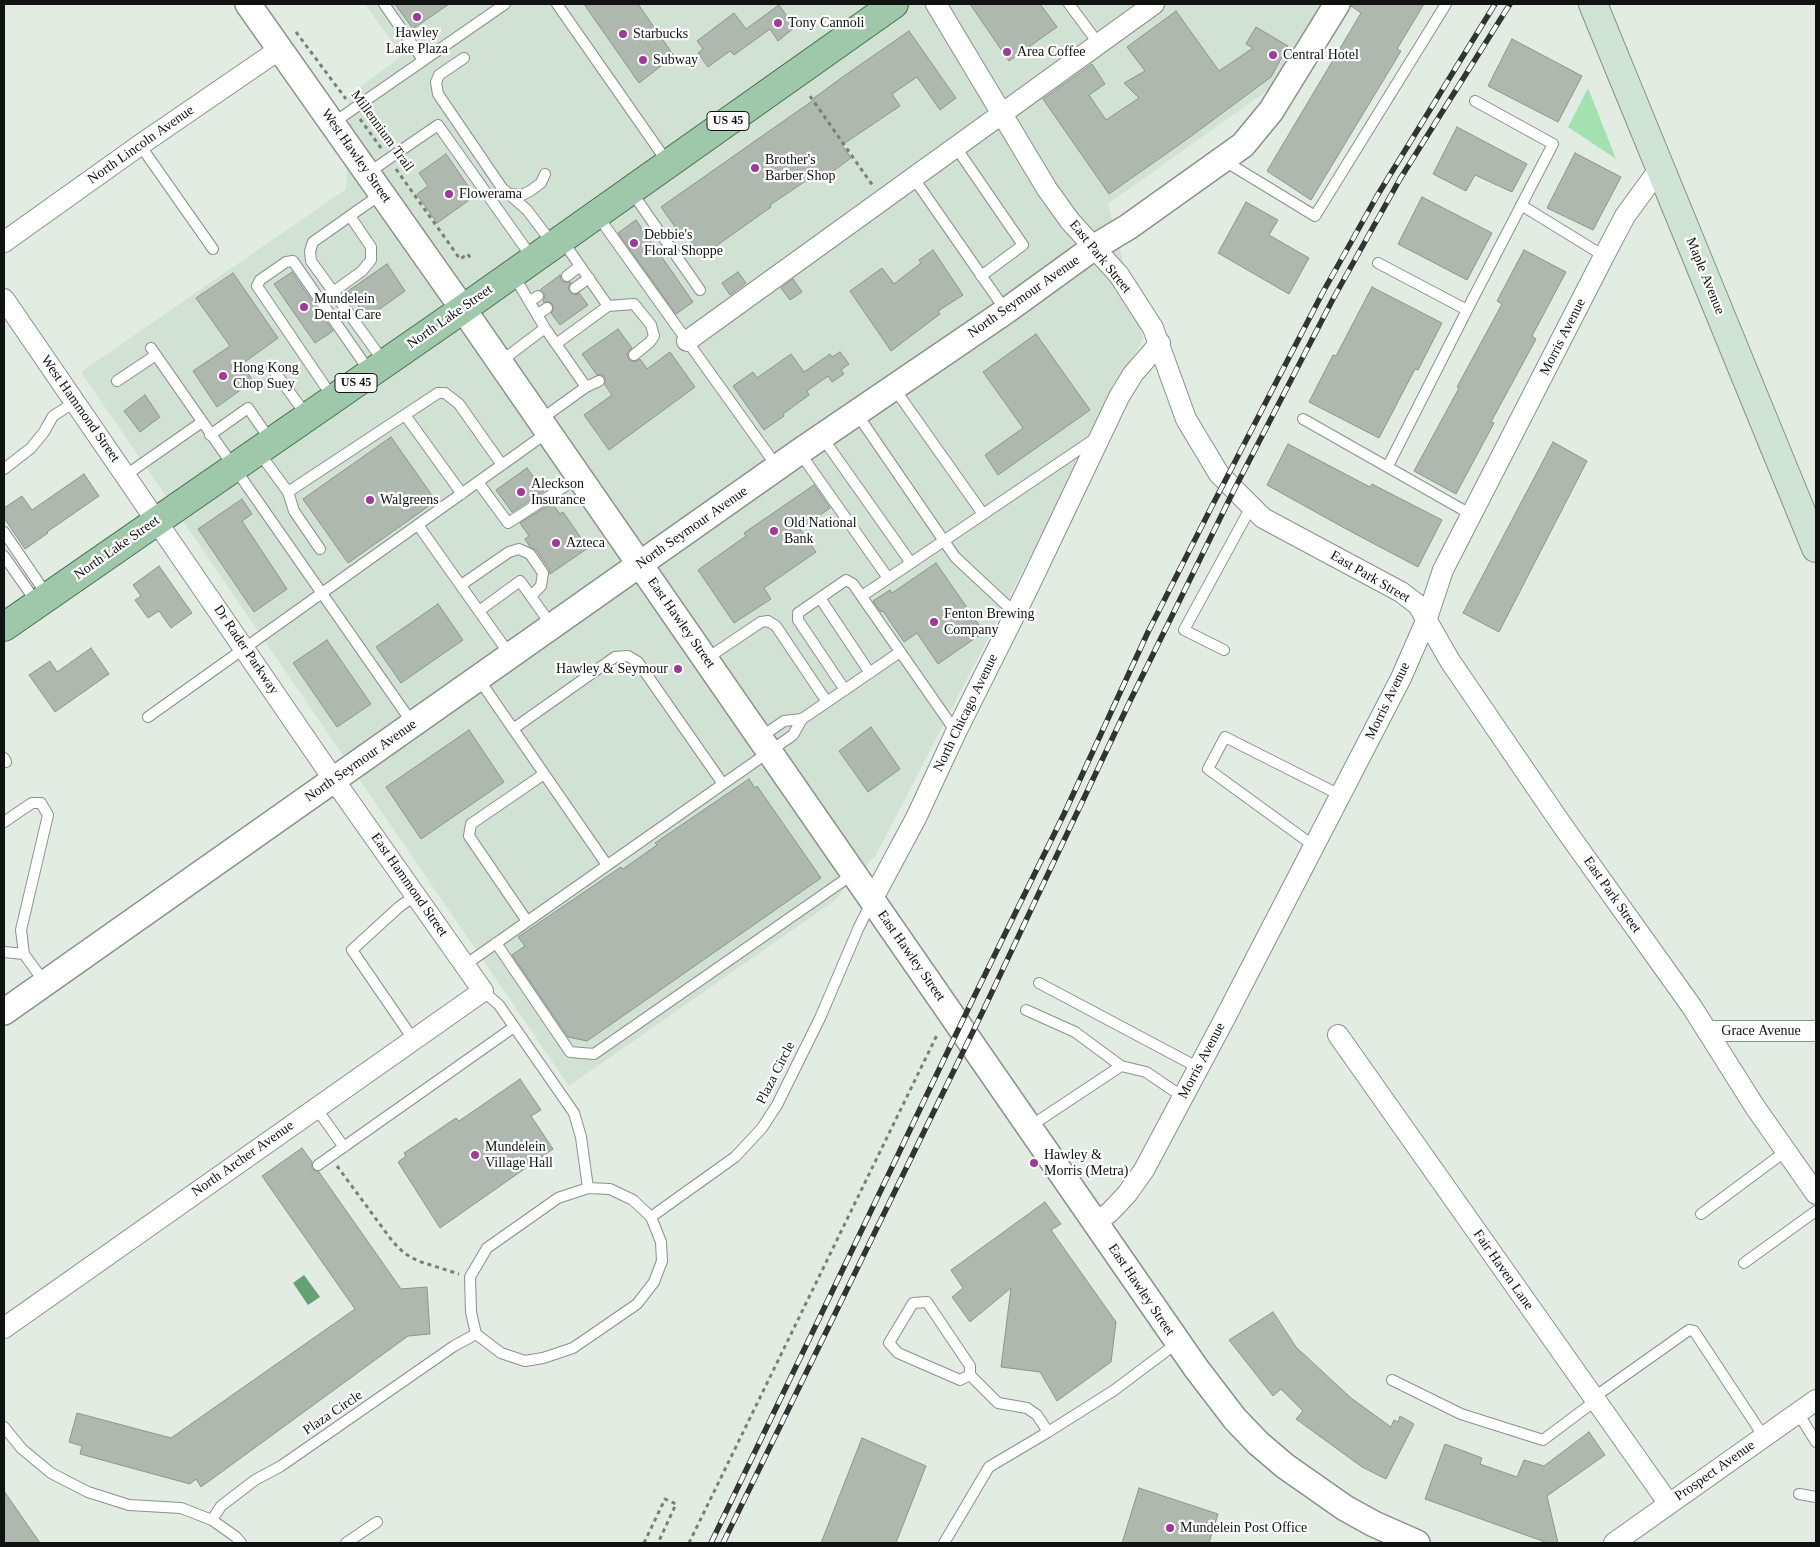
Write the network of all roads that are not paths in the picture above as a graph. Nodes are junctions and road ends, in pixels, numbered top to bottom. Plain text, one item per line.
1 (248, 4) edge
2 (384, 4) edge
3 (505, 4) edge
4 (557, 4) edge
5 (894, 4) edge
6 (936, 4) edge
7 (1069, 4) edge
8 (1154, 4) edge
9 (1337, 4) edge
10 (1446, 4) edge
11 (1593, 4) edge
12 (287, 40) junction
13 (1098, 43) junction
14 (464, 58) dead end
15 (424, 60) junction
16 (1475, 101) dead end
17 (1002, 112) junction
18 (332, 123) junction
19 (140, 145) junction
20 (955, 146) junction
21 (1223, 160) junction
22 (668, 163) junction
23 (1660, 168) junction
24 (545, 174) dead end
25 (913, 177) junction
26 (374, 183) junction
27 (630, 190) junction
28 (510, 194) junction
29 (1521, 205) junction
30 (596, 214) junction
31 (350, 216) junction
32 (4, 242) edge
33 (1094, 248) junction
34 (213, 249) dead end
35 (540, 254) junction
36 (1604, 256) junction
37 (1378, 263) dead end
38 (580, 266) junction
39 (567, 276) dead end
40 (982, 276) junction
41 (588, 278) junction
42 (575, 288) dead end
43 (700, 290) dead end
44 (333, 292) junction
45 (4, 299) edge
46 (608, 306) junction
47 (547, 308) dead end
48 (463, 309) junction
49 (1467, 310) junction
50 (1006, 311) junction
51 (538, 314) junction
52 (545, 328) junction
53 (687, 341) junction
54 (1160, 343) junction
55 (556, 344) junction
56 (634, 356) dead end
57 (500, 362) junction
58 (272, 368) dead end
59 (377, 368) junction
60 (117, 381) dead end
61 (599, 381) dead end
62 (586, 388) junction
63 (894, 388) junction
64 (333, 398) junction
65 (75, 402) junction
66 (857, 414) junction
67 (405, 415) junction
68 (307, 416) junction
69 (1304, 419) dead end
70 (202, 422) junction
71 (544, 426) junction
72 (210, 435) junction
73 (1100, 435) junction
74 (822, 437) junction
75 (264, 446) junction
76 (799, 452) junction
77 (502, 465) junction
78 (1388, 466) junction
79 (233, 468) junction
80 (778, 468) junction
81 (4, 469) edge
82 (126, 475) junction
83 (579, 477) junction
84 (478, 482) junction
85 (288, 492) junction
86 (462, 494) junction
87 (1251, 507) junction
88 (983, 514) junction
89 (1472, 515) junction
90 (157, 520) junction
91 (418, 524) junction
92 (4, 532) edge
93 (944, 541) junction
94 (1816, 548) edge
95 (320, 549) dead end
96 (4, 556) edge
97 (910, 563) junction
98 (640, 565) junction
99 (888, 578) junction
100 (461, 585) junction
101 (322, 593) junction
102 (531, 596) junction
103 (862, 596) junction
104 (820, 598) junction
105 (43, 600) junction
106 (479, 610) junction
107 (1015, 614) junction
108 (1426, 621) junction
109 (552, 626) junction
110 (4, 627) edge
111 (244, 648) junction
112 (1224, 650) dead end
113 (900, 652) junction
114 (510, 656) junction
115 (706, 660) junction
116 (870, 673) junction
117 (478, 678) junction
118 (845, 690) junction
119 (827, 702) junction
120 (148, 717) dead end
121 (802, 719) junction
122 (413, 724) junction
123 (513, 730) junction
124 (956, 732) junction
125 (765, 744) junction
126 (544, 774) junction
127 (334, 780) junction
128 (723, 784) junction
129 (1340, 795) junction
130 (4, 822) edge
131 (1314, 846) junction
132 (607, 865) junction
133 (854, 874) junction
134 (416, 895) junction
135 (872, 900) junction
136 (527, 922) junction
137 (496, 943) junction
138 (4, 952) edge
139 (24, 954) junction
140 (464, 965) junction
141 (45, 983) junction
142 (1039, 983) dead end
143 (483, 991) junction
144 (1026, 1010) dead end
145 (4, 1012) edge
146 (514, 1026) junction
147 (1707, 1031) junction
148 (1816, 1032) edge
149 (1338, 1035) dead end
150 (414, 1039) junction
151 (1121, 1066) junction
152 (1199, 1068) junction
153 (1183, 1097) junction
154 (316, 1108) junction
155 (1030, 1127) junction
156 (344, 1147) junction
157 (1786, 1151) junction
158 (318, 1165) dead end
159 (588, 1188) junction
160 (1816, 1194) edge
161 (1816, 1211) edge
162 (1701, 1214) dead end
163 (651, 1217) junction
164 (1096, 1223) junction
165 (1744, 1263) dead end
166 (4, 1328) edge
167 (476, 1334) junction
168 (1177, 1343) junction
169 (970, 1375) junction
170 (1392, 1380) dead end
171 (1594, 1400) junction
172 (1816, 1400) edge
173 (1798, 1413) junction
174 (4, 1428) edge
175 (1048, 1432) junction
176 (1764, 1437) junction
177 (1816, 1442) edge
178 (1799, 1494) dead end
179 (1816, 1497) edge
180 (1668, 1504) junction
181 (212, 1520) junction
182 (378, 1522) dead end
183 (241, 1543) edge
184 (346, 1543) edge
185 (944, 1543) edge
186 (1417, 1543) edge
187 (1614, 1543) edge

1 - 12 street, West Hawley Street
2 - 15 lane
3 - 15 lane
4 - 22 lane
5 - 22 main road, North Lake Street / US 45
6 - 17 street, East Park Street
7 - 13 lane
8 - 13 street
9 - 21 street, North Seymour Avenue
10 - 21 lane
11 - 23 main road, Maple Avenue
12 - 18 street, West Hawley Street
12 - 19 street, North Lincoln Avenue
13 - 17 street
14 - 28 lane
15 - 18 lane
16 - 29 lane
17 - 20 street
17 - 33 street, East Park Street
18 - 26 street, West Hawley Street
19 - 32 street, North Lincoln Avenue
19 - 34 lane
20 - 25 street
20 - 40 lane
21 - 33 street, North Seymour Avenue
22 - 27 main road, North Lake Street / US 45
23 - 36 street, Morris Avenue
23 - 94 main road, Maple Avenue
24 - 28 lane
25 - 40 lane
25 - 53 street
26 - 31 lane
26 - 35 lane
26 - 48 street, West Hawley Street
27 - 30 main road, North Lake Street / US 45
27 - 43 lane
28 - 35 lane
29 - 36 lane
29 - 49 lane
30 - 35 main road, North Lake Street / US 45
30 - 53 lane
31 - 44 lane
31 - 44 lane
33 - 50 street, North Seymour Avenue
33 - 54 street, East Park Street
35 - 38 lane
35 - 48 main road, North Lake Street / US 45
35 - 51 lane
36 - 89 street, Morris Avenue
37 - 49 lane
38 - 39 lane
38 - 41 lane
40 - 50 lane
41 - 42 lane
41 - 46 lane
44 - 59 lane
45 - 65 street, West Hammond Street
46 - 55 lane
46 - 56 lane
47 - 51 lane
48 - 57 street, East Hawley Street
48 - 59 main road, North Lake Street / US 45
49 - 78 lane
50 - 63 street, North Seymour Avenue
51 - 52 lane
52 - 55 lane
52 - 57 lane
53 - 80 lane
54 - 73 street, North Chicago Avenue
54 - 87 street, East Park Street
55 - 62 lane
57 - 71 street, East Hawley Street
58 - 68 lane
59 - 64 main road, North Lake Street / US 45
59 - 64 lane
60 - 70 lane
61 - 62 lane
62 - 71 lane
63 - 66 street, North Seymour Avenue
63 - 88 lane
64 - 68 main road, North Lake Street / US 45
65 - 81 lane
65 - 82 street, West Hammond Street
66 - 74 street, North Seymour Avenue
66 - 93 lane
67 - 77 lane
67 - 85 lane
67 - 86 lane
68 - 75 main road, North Lake Street / US 45
69 - 78 lane
70 - 72 lane
70 - 82 lane
71 - 77 lane
71 - 83 street, East Hawley Street
72 - 75 lane
72 - 79 lane
73 - 88 lane
73 - 107 street, North Chicago Avenue
74 - 76 street, North Seymour Avenue
74 - 97 lane
75 - 79 main road, North Lake Street / US 45
75 - 85 lane
76 - 80 street, North Seymour Avenue
76 - 99 lane
77 - 84 lane
78 - 89 lane
79 - 90 main road, North Lake Street / US 45
79 - 101 lane
80 - 98 street, North Seymour Avenue
82 - 90 street, West Hammond Street
83 - 84 lane
83 - 98 street, East Hawley Street
84 - 86 lane
85 - 95 lane
86 - 91 lane
87 - 108 street, East Park Street
87 - 112 lane
88 - 93 lane
89 - 108 street, Morris Avenue
90 - 105 main road, North Lake Street / US 45
90 - 111 street, Dr Rader Parkway
91 - 100 lane
91 - 101 lane
92 - 105 lane
93 - 97 lane
93 - 107 lane
96 - 105 lane
97 - 99 lane
98 - 109 street, North Seymour Avenue
98 - 115 street, East Hawley Street
99 - 103 lane
100 - 102 lane
100 - 106 lane
101 - 111 lane
101 - 122 lane
102 - 106 lane
102 - 109 lane
103 - 104 lane
103 - 113 lane
104 - 116 lane
104 - 118 lane
105 - 110 main road, North Lake Street / US 45
106 - 114 lane
107 - 124 street, North Chicago Avenue
108 - 129 street, Morris Avenue
108 - 147 street, East Park Street
109 - 114 street, North Seymour Avenue
111 - 120 lane
111 - 127 street, Dr Rader Parkway
113 - 116 lane
113 - 124 lane
114 - 117 street, North Seymour Avenue
115 - 119 lane
115 - 125 street, East Hawley Street
116 - 118 lane
117 - 122 street, North Seymour Avenue
117 - 123 lane
118 - 119 lane
119 - 121 lane
121 - 125 lane
121 - 125 lane
122 - 127 street, North Seymour Avenue
123 - 126 lane
123 - 128 lane
124 - 135 street, North Chicago Avenue
125 - 128 lane
125 - 133 street, East Hawley Street
126 - 132 lane
126 - 136 lane
127 - 134 street, East Hammond Street
127 - 141 street, North Seymour Avenue
128 - 132 lane
129 - 131 street, Morris Avenue
129 - 131 lane
130 - 139 lane
131 - 152 street, Morris Avenue
132 - 136 lane
133 - 135 street, East Hawley Street
133 - 137 lane
134 - 140 street, East Hammond Street
134 - 150 lane
135 - 155 street, East Hawley Street
135 - 163 lane, Plaza Circle
136 - 137 lane
137 - 140 lane
138 - 139 lane
139 - 141 lane
140 - 143 street, East Hammond Street
141 - 145 street, North Seymour Avenue
142 - 152 lane
143 - 146 lane
143 - 150 street, North Archer Avenue
144 - 151 lane
146 - 156 lane
146 - 159 lane
147 - 148 street, Grace Avenue
147 - 157 street, East Park Street
149 - 171 street, Fair Haven Lane
150 - 154 street, North Archer Avenue
151 - 153 lane
151 - 155 lane
152 - 153 street, Morris Avenue
153 - 164 street, Morris Avenue
154 - 156 lane
154 - 166 street, North Archer Avenue
155 - 164 street, East Hawley Street
156 - 158 lane
157 - 160 street, East Park Street
157 - 162 lane
159 - 163 lane
159 - 167 lane
161 - 165 lane
163 - 167 lane
164 - 168 street, East Hawley Street
167 - 181 lane, Plaza Circle
168 - 175 lane
168 - 186 street, East Hawley Street
169 - 169 lane
169 - 175 lane
170 - 171 lane
171 - 176 lane
171 - 180 street, Fair Haven Lane
172 - 173 street, Prospect Avenue
173 - 176 street, Prospect Avenue
173 - 177 lane
174 - 181 lane
175 - 185 lane
176 - 180 street, Prospect Avenue
178 - 179 lane
180 - 187 street, Prospect Avenue
181 - 183 lane
182 - 184 lane

